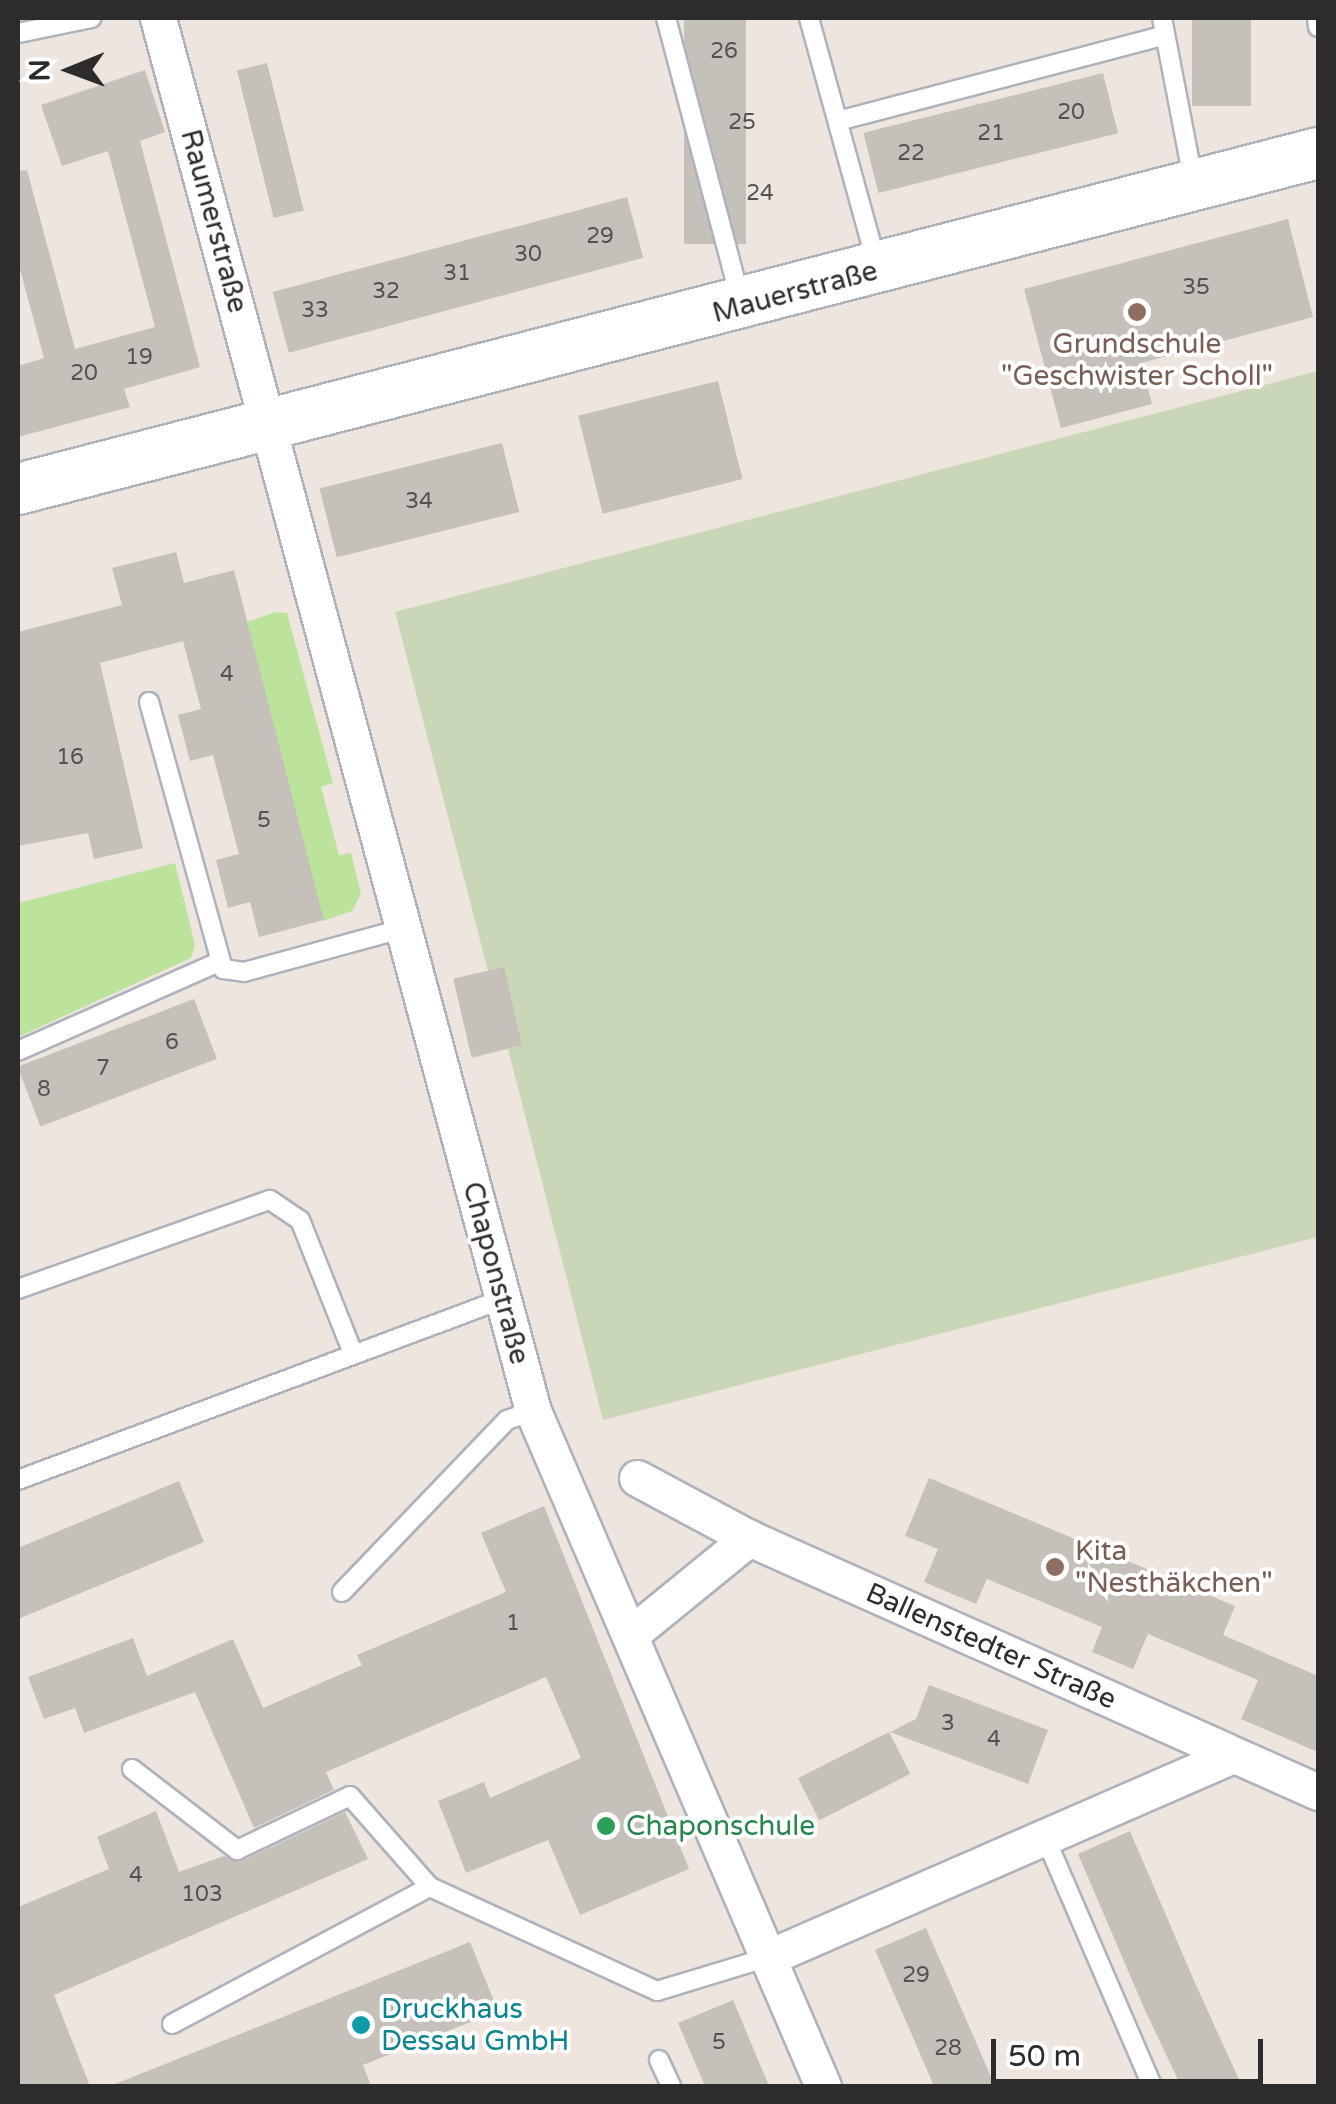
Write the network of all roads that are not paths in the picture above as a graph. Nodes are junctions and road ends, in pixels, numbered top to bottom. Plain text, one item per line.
1 (91, 18) edge
2 (158, 18) edge
3 (666, 18) edge
4 (810, 18) edge
5 (1317, 18) edge
6 (1163, 26) edge
7 (1318, 27) edge
8 (18, 33) edge
9 (838, 121) junction
10 (1318, 153) edge
11 (1194, 186) junction
12 (878, 270) junction
13 (743, 306) junction
14 (270, 424) junction
15 (18, 489) edge
16 (149, 702) dead end
17 (405, 928) junction
18 (217, 963) junction
19 (18, 1051) edge
20 (18, 1289) edge
21 (503, 1298) junction
22 (353, 1352) junction
23 (533, 1410) junction
24 (637, 1478) dead end
25 (18, 1480) edge
26 (749, 1538) junction
27 (342, 1592) dead end
28 (630, 1635) junction
29 (1233, 1755) junction
30 (132, 1768) dead end
31 (1318, 1792) edge
32 (1045, 1837) junction
33 (430, 1887) junction
34 (769, 1957) junction
35 (172, 2024) dead end
36 (659, 2060) dead end
37 (671, 2086) edge
38 (823, 2086) edge
39 (1152, 2086) edge

1 - 8 lane
2 - 14 street, Raumerstraße
3 - 13 lane
4 - 9 lane
5 - 7 lane
6 - 9 lane
6 - 11 lane
9 - 12 lane
10 - 11 street, Mauerstraße
11 - 12 street, Mauerstraße
12 - 13 street, Mauerstraße
13 - 14 street, Mauerstraße
14 - 15 street, Mauerstraße
14 - 17 street, Chaponstraße
16 - 18 lane
17 - 18 lane
17 - 21 street, Chaponstraße
18 - 19 lane
20 - 22 lane
21 - 22 lane
21 - 23 street, Chaponstraße
22 - 25 lane
23 - 27 lane
23 - 28 street, Chaponstraße
24 - 26 street, Ballenstedter Straße
26 - 28 street
26 - 29 street, Ballenstedter Straße
28 - 34 street, Chaponstraße
29 - 31 street, Ballenstedter Straße
29 - 32 street
30 - 33 lane
32 - 34 street
32 - 39 lane
33 - 34 lane
33 - 35 lane
34 - 38 street, Chaponstraße
36 - 37 lane

